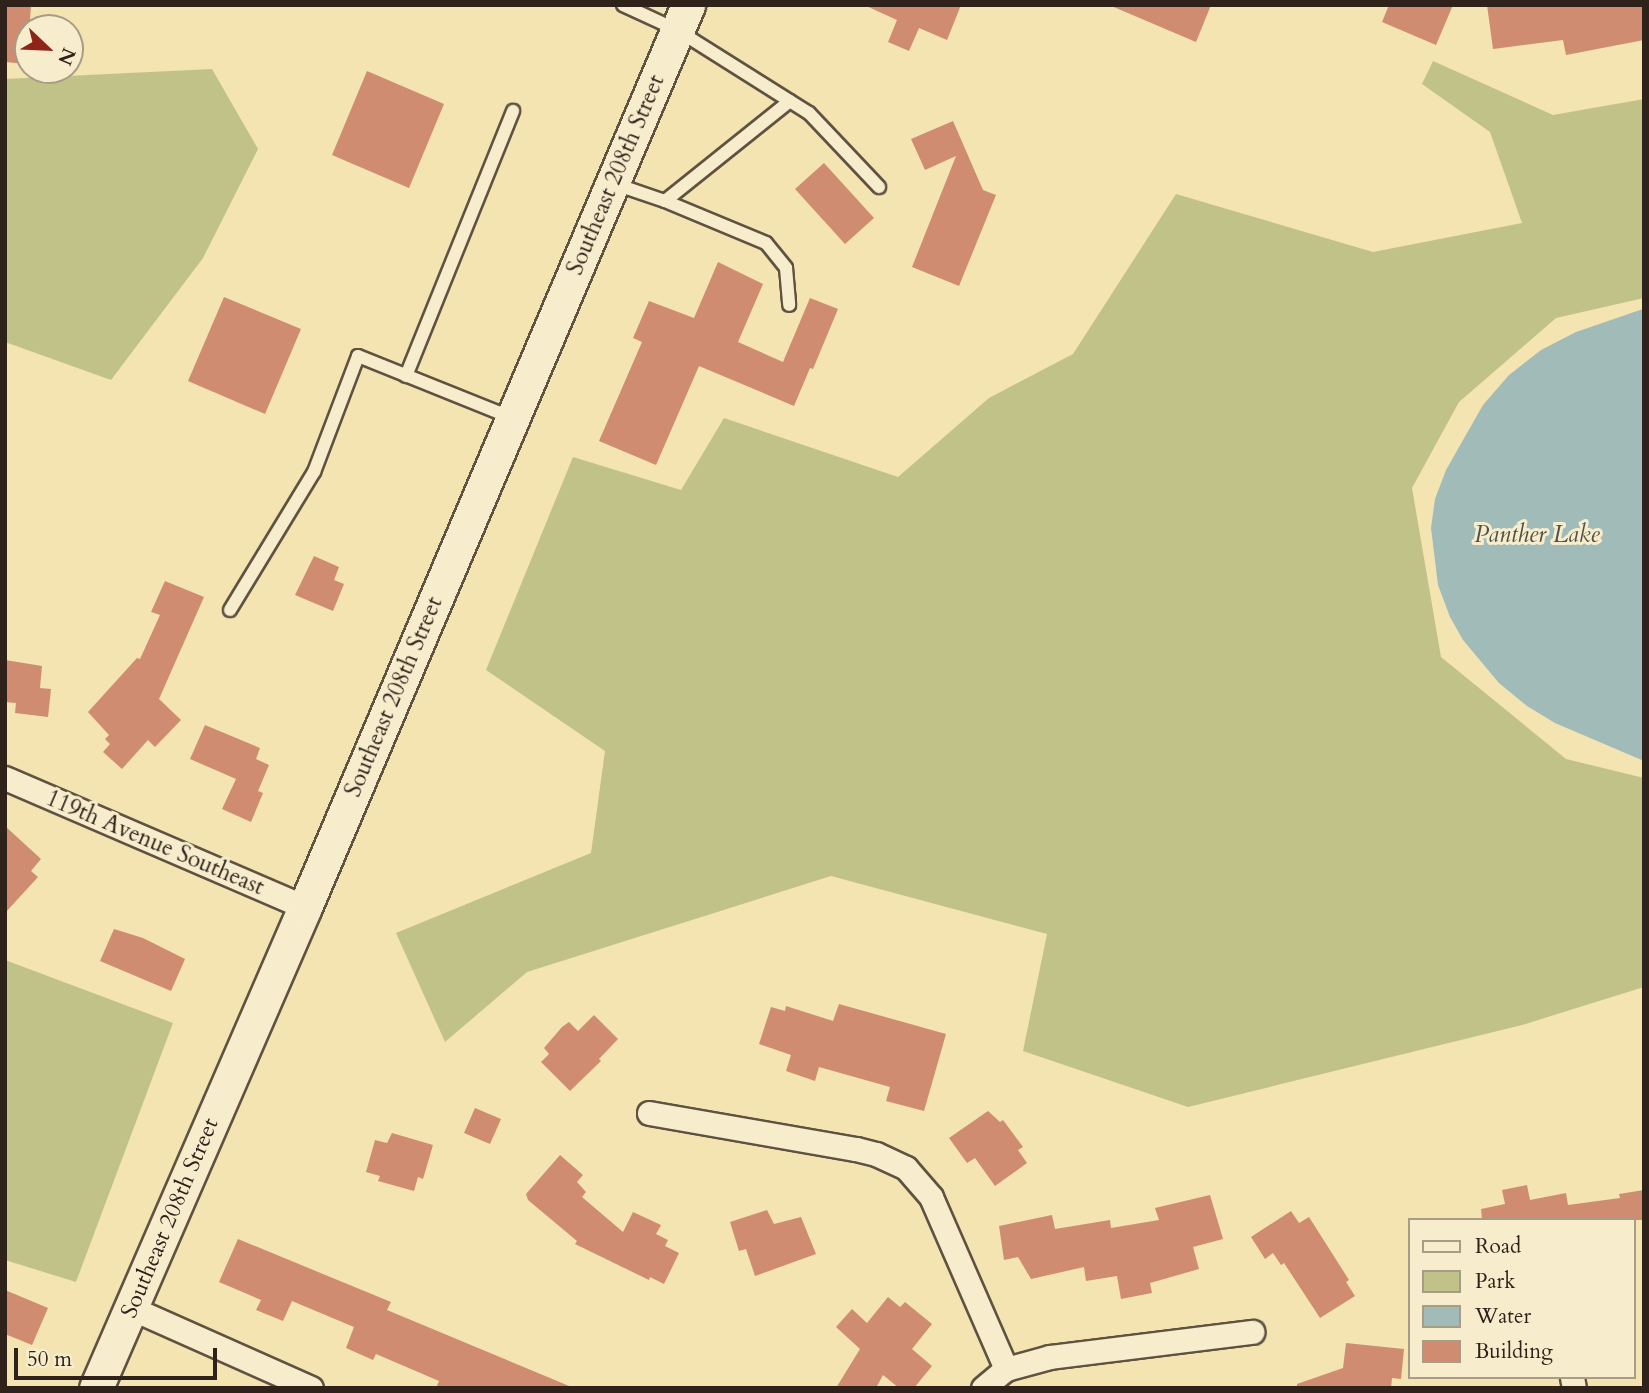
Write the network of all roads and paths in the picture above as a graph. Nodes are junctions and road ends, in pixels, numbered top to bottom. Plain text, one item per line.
1 (623, 5) edge
2 (683, 18) edge
3 (790, 101) junction
4 (513, 111) dead end
5 (612, 183) junction
6 (880, 187) dead end
7 (665, 201) junction
8 (789, 304) dead end
9 (406, 376) junction
10 (512, 419) junction
11 (230, 610) dead end
12 (5, 778) edge
13 (305, 907) junction
14 (649, 1113) dead end
15 (131, 1308) junction
16 (1252, 1332) dead end
17 (1006, 1369) junction
18 (96, 1388) edge
19 (311, 1388) edge
20 (983, 1388) edge

1 - 2 lane
2 - 3 lane
2 - 5 main road, Southeast 208th Street
3 - 6 lane
3 - 7 lane
4 - 9 lane
5 - 7 lane
5 - 10 main road, Southeast 208th Street
7 - 8 lane
9 - 10 lane
9 - 11 lane
10 - 13 main road, Southeast 208th Street
12 - 13 street, 119th Avenue Southeast
13 - 15 main road, Southeast 208th Street
14 - 17 street
15 - 18 main road, Southeast 208th Street
15 - 19 street
16 - 17 street
17 - 20 street

